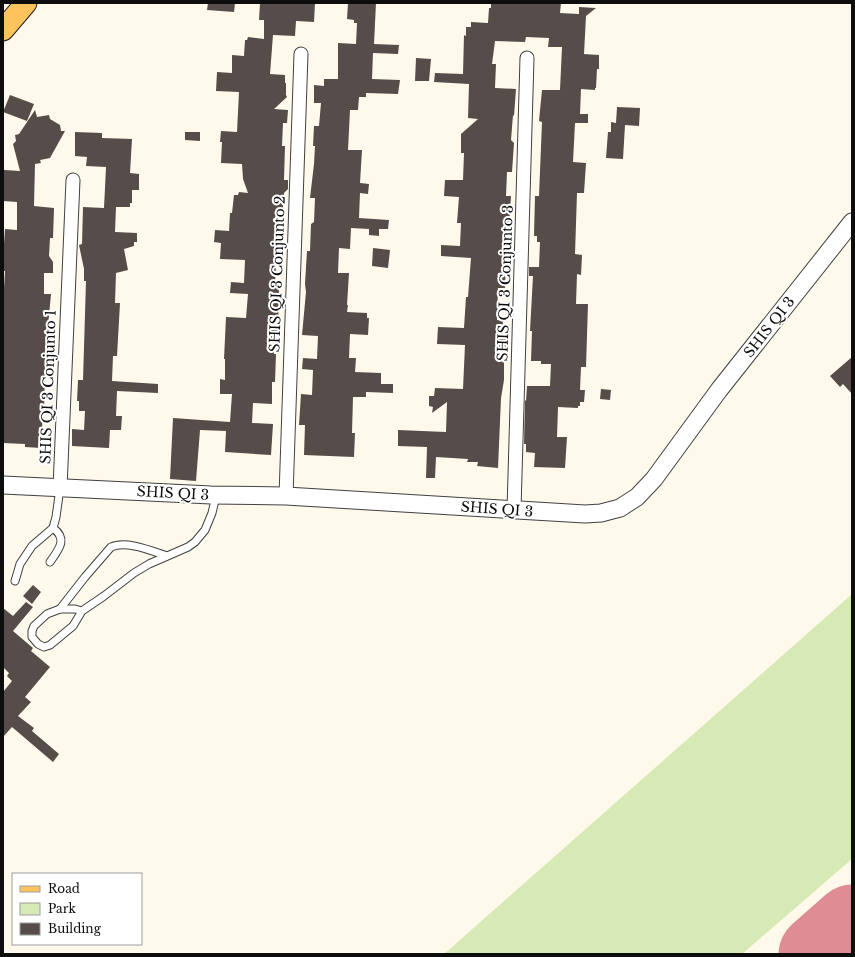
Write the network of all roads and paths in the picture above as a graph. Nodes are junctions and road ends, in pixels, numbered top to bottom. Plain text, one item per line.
1 (26, 3) edge
2 (3, 20) edge
3 (3, 30) edge
4 (301, 54) dead end
5 (527, 58) dead end
6 (73, 180) dead end
7 (852, 222) edge
8 (3, 485) edge
9 (60, 488) junction
10 (216, 495) junction
11 (286, 496) junction
12 (514, 510) junction
13 (53, 528) junction
14 (167, 556) junction
15 (50, 562) dead end
16 (15, 581) dead end
17 (60, 609) junction
18 (82, 611) junction

1 - 3 main road
2 - 3 main road
4 - 11 street, SHIS QI 3 Conjunto 2
5 - 12 street, SHIS QI 3 Conjunto 3
6 - 9 street, SHIS QI 3 Conjunto 1
7 - 12 street, SHIS QI 3
8 - 9 street, SHIS QI 3
9 - 10 street, SHIS QI 3
9 - 13 lane, SHIS QI 3 Conjunto 1
10 - 11 street, SHIS QI 3
10 - 14 lane
11 - 12 street, SHIS QI 3
13 - 15 lane
13 - 16 lane
14 - 17 lane
14 - 18 lane
17 - 18 lane
17 - 18 lane

